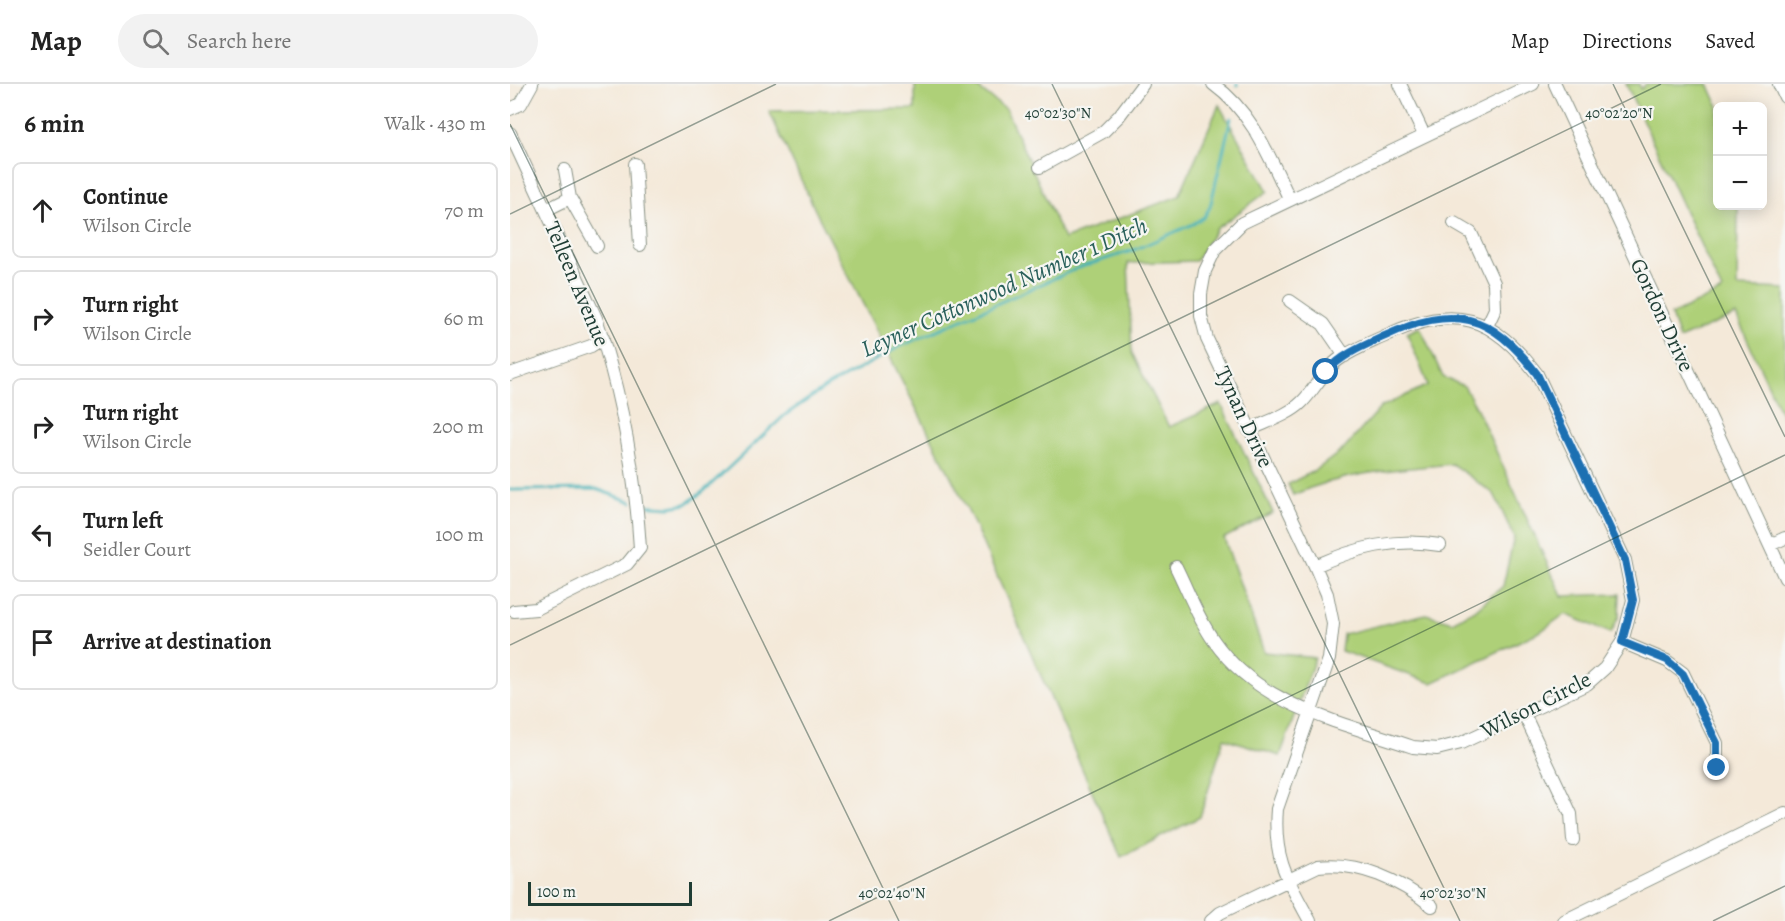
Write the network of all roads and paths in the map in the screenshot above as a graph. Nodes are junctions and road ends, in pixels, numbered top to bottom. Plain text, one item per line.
1 (532, 84) edge
2 (1143, 84) edge
3 (1213, 84) edge
4 (1400, 84) edge
5 (1533, 84) edge
6 (1555, 84) edge
7 (1779, 84) edge
8 (1785, 97) edge
9 (510, 109) edge
10 (510, 133) edge
11 (1424, 135) junction
12 (635, 164) dead end
13 (1040, 167) dead end
14 (565, 170) dead end
15 (570, 198) junction
16 (1290, 200) junction
17 (546, 210) junction
18 (1454, 223) dead end
19 (640, 245) dead end
20 (597, 246) dead end
21 (1290, 301) dead end
22 (1487, 326) junction
23 (603, 338) junction
24 (1345, 356) junction
25 (510, 374) edge
26 (1249, 430) junction
27 (1785, 538) edge
28 (1440, 545) dead end
29 (1770, 545) junction
30 (1315, 566) junction
31 (1176, 567) dead end
32 (1785, 578) edge
33 (514, 611) dead end
34 (1622, 642) junction
35 (1311, 712) junction
36 (1524, 714) junction
37 (1717, 768) dead end
38 (1785, 813) edge
39 (1573, 840) dead end
40 (1288, 880) junction
41 (1432, 906) dead end
42 (1211, 921) edge
43 (1310, 921) edge
44 (1564, 921) edge

1 - 9 street
2 - 13 street
3 - 16 street
4 - 11 street
5 - 11 street, Tynan Drive
6 - 29 street, Gordon Drive
7 - 8 street
10 - 17 street, Telleen Avenue
11 - 16 street, Tynan Drive
12 - 19 street
14 - 15 street
15 - 17 street
15 - 20 street
16 - 26 street, Tynan Drive
17 - 23 street, Telleen Avenue
18 - 22 street
21 - 24 street
22 - 24 street, Wilson Circle
22 - 34 street, Wilson Circle
23 - 25 street
23 - 33 street, Telleen Avenue
24 - 26 street, Wilson Circle
26 - 30 street, Tynan Drive
27 - 29 street
28 - 30 street
29 - 32 street, Gordon Drive
30 - 35 street, Tynan Drive
31 - 35 street, Wilson Circle
34 - 36 street, Wilson Circle
34 - 37 street
35 - 36 street, Wilson Circle
35 - 40 street, Tynan Drive
36 - 39 street
38 - 44 street
40 - 41 street
40 - 42 street
40 - 43 street, Tynan Drive

